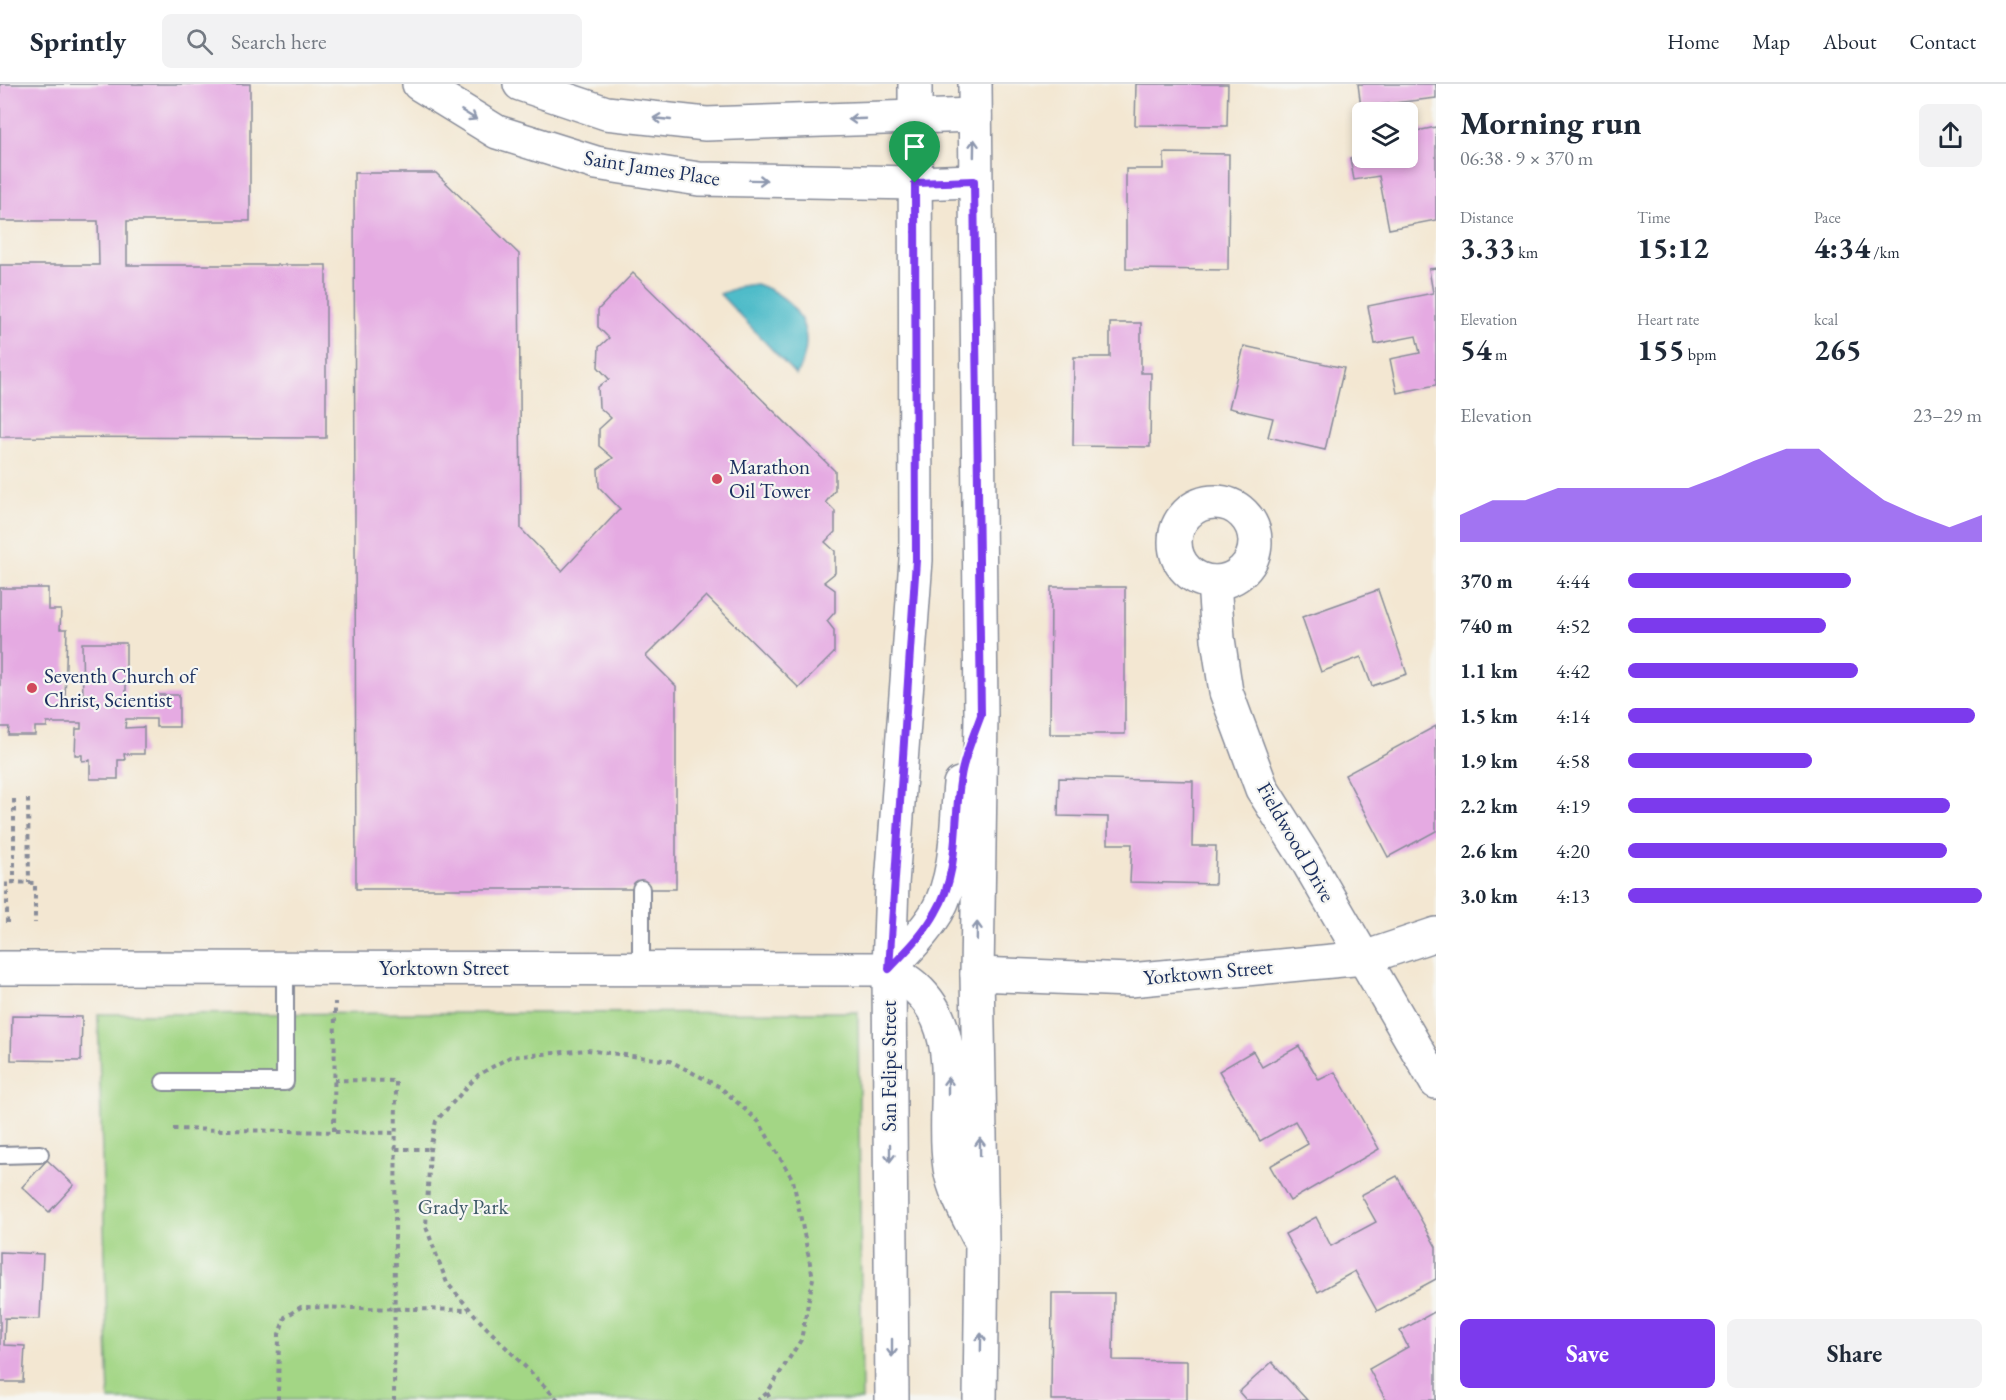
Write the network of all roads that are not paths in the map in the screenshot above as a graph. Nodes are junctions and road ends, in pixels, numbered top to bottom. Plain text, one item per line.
1 (419, 84) edge
2 (520, 84) edge
3 (915, 84) edge
4 (975, 100) edge
5 (915, 116) junction
6 (974, 181) junction
7 (915, 183) junction
8 (1214, 582) dead end
9 (981, 715) junction
10 (641, 889) dead end
11 (1436, 934) edge
12 (1364, 958) junction
13 (0, 968) edge
14 (285, 968) junction
15 (641, 968) junction
16 (889, 969) junction
17 (977, 974) junction
18 (164, 1082) dead end
19 (1436, 1082) edge
20 (0, 1155) edge
21 (40, 1155) dead end
22 (982, 1243) junction
23 (892, 1400) edge
24 (980, 1400) edge

1 -> 7 main road, Saint James Place
5 -> 2 main road
3 - 5 main road, San Felipe Street
4 - 5 main road
6 -> 4 main road
5 - 7 main road, San Felipe Street
6 - 7 main road, Saint James Place
6 - 9 main road
7 - 16 main road, San Felipe Street
8 - 12 main road, Fieldwood Drive
9 - 16 main road
17 -> 9 main road
10 - 15 lane
11 - 12 main road, Yorktown Street
12 - 17 main road, Yorktown Street
12 - 19 main road, Fieldwood Drive
13 - 14 main road, Yorktown Street
14 - 15 main road, Yorktown Street
14 - 18 lane
15 - 16 main road, Yorktown Street
22 -> 16 main road
16 -> 23 main road, San Felipe Street
22 -> 17 main road
20 - 21 lane
24 -> 22 main road

